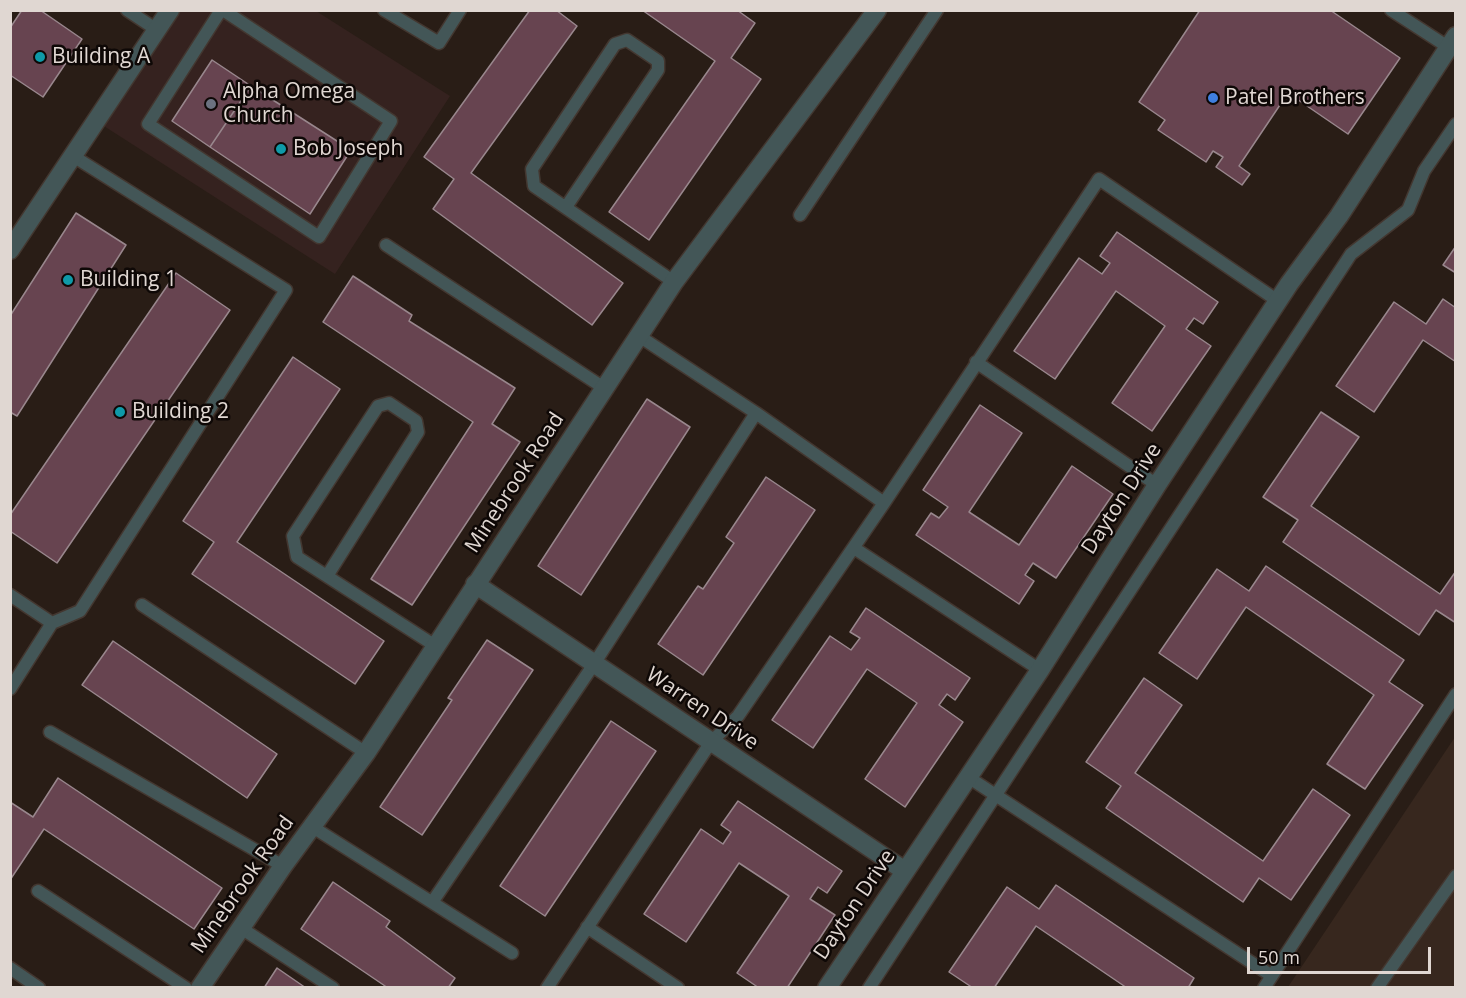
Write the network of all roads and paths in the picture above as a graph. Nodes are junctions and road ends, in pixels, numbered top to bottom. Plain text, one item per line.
1 (127, 10) edge
2 (170, 10) edge
3 (222, 10) edge
4 (384, 10) edge
5 (460, 10) edge
6 (877, 10) edge
7 (937, 10) edge
8 (1397, 12) edge
9 (157, 30) junction
10 (1452, 41) edge
11 (1455, 124) edge
12 (73, 156) junction
13 (566, 207) junction
14 (800, 215) dead end
15 (386, 244) dead end
16 (10, 250) edge
17 (674, 282) junction
18 (1278, 302) junction
19 (639, 336) junction
20 (976, 363) junction
21 (604, 388) junction
22 (756, 413) junction
23 (1157, 485) junction
24 (884, 503) junction
25 (854, 548) junction
26 (327, 576) junction
27 (475, 585) junction
28 (10, 595) edge
29 (142, 605) dead end
30 (52, 623) junction
31 (434, 645) junction
32 (594, 664) junction
33 (1040, 670) junction
34 (10, 689) edge
35 (1455, 694) edge
36 (50, 732) dead end
37 (711, 742) junction
38 (366, 753) junction
39 (968, 777) junction
40 (996, 796) junction
41 (311, 826) junction
42 (283, 866) junction
43 (905, 871) junction
44 (1453, 885) edge
45 (38, 891) dead end
46 (432, 901) junction
47 (587, 927) junction
48 (242, 928) junction
49 (512, 953) dead end
50 (10, 968) edge
51 (1272, 976) junction
52 (39, 987) edge
53 (186, 987) edge
54 (200, 987) edge
55 (333, 987) edge
56 (547, 987) edge
57 (678, 987) edge
58 (827, 987) edge
59 (869, 987) edge
60 (1264, 987) edge
61 (1377, 987) edge

1 - 9 lane
2 - 9 street
3 - 3 lane
4 - 5 lane
6 - 17 street, Minebrook Road
7 - 14 lane
8 - 10 lane
9 - 12 street
10 - 18 street, Dayton Drive
11 - 40 lane
12 - 16 street
12 - 30 lane
13 - 13 lane
13 - 17 lane
15 - 21 lane
17 - 19 street, Minebrook Road
18 - 20 lane
18 - 23 street, Dayton Drive
19 - 21 street, Minebrook Road
19 - 22 lane
20 - 23 lane
20 - 24 lane
21 - 27 street, Minebrook Road
22 - 24 lane
22 - 32 lane
23 - 33 street, Dayton Drive
24 - 25 lane
25 - 33 lane
25 - 37 lane
26 - 26 lane
26 - 31 lane
27 - 31 street, Minebrook Road
27 - 32 street, Warren Drive
28 - 30 lane
29 - 38 lane
30 - 34 lane
31 - 38 street, Minebrook Road
32 - 37 street, Warren Drive
32 - 46 lane
33 - 39 street, Dayton Drive
35 - 51 lane
36 - 42 lane
37 - 43 street, Warren Drive
37 - 47 lane
38 - 41 street, Minebrook Road
39 - 40 lane
39 - 43 street, Dayton Drive
40 - 51 lane
40 - 59 lane
41 - 42 street, Minebrook Road
41 - 46 lane
42 - 48 street, Minebrook Road
43 - 58 street, Dayton Drive
44 - 61 lane
45 - 53 lane
46 - 49 lane
47 - 56 lane
47 - 57 lane
48 - 54 street, Minebrook Road
48 - 55 lane
50 - 52 lane
51 - 60 lane

